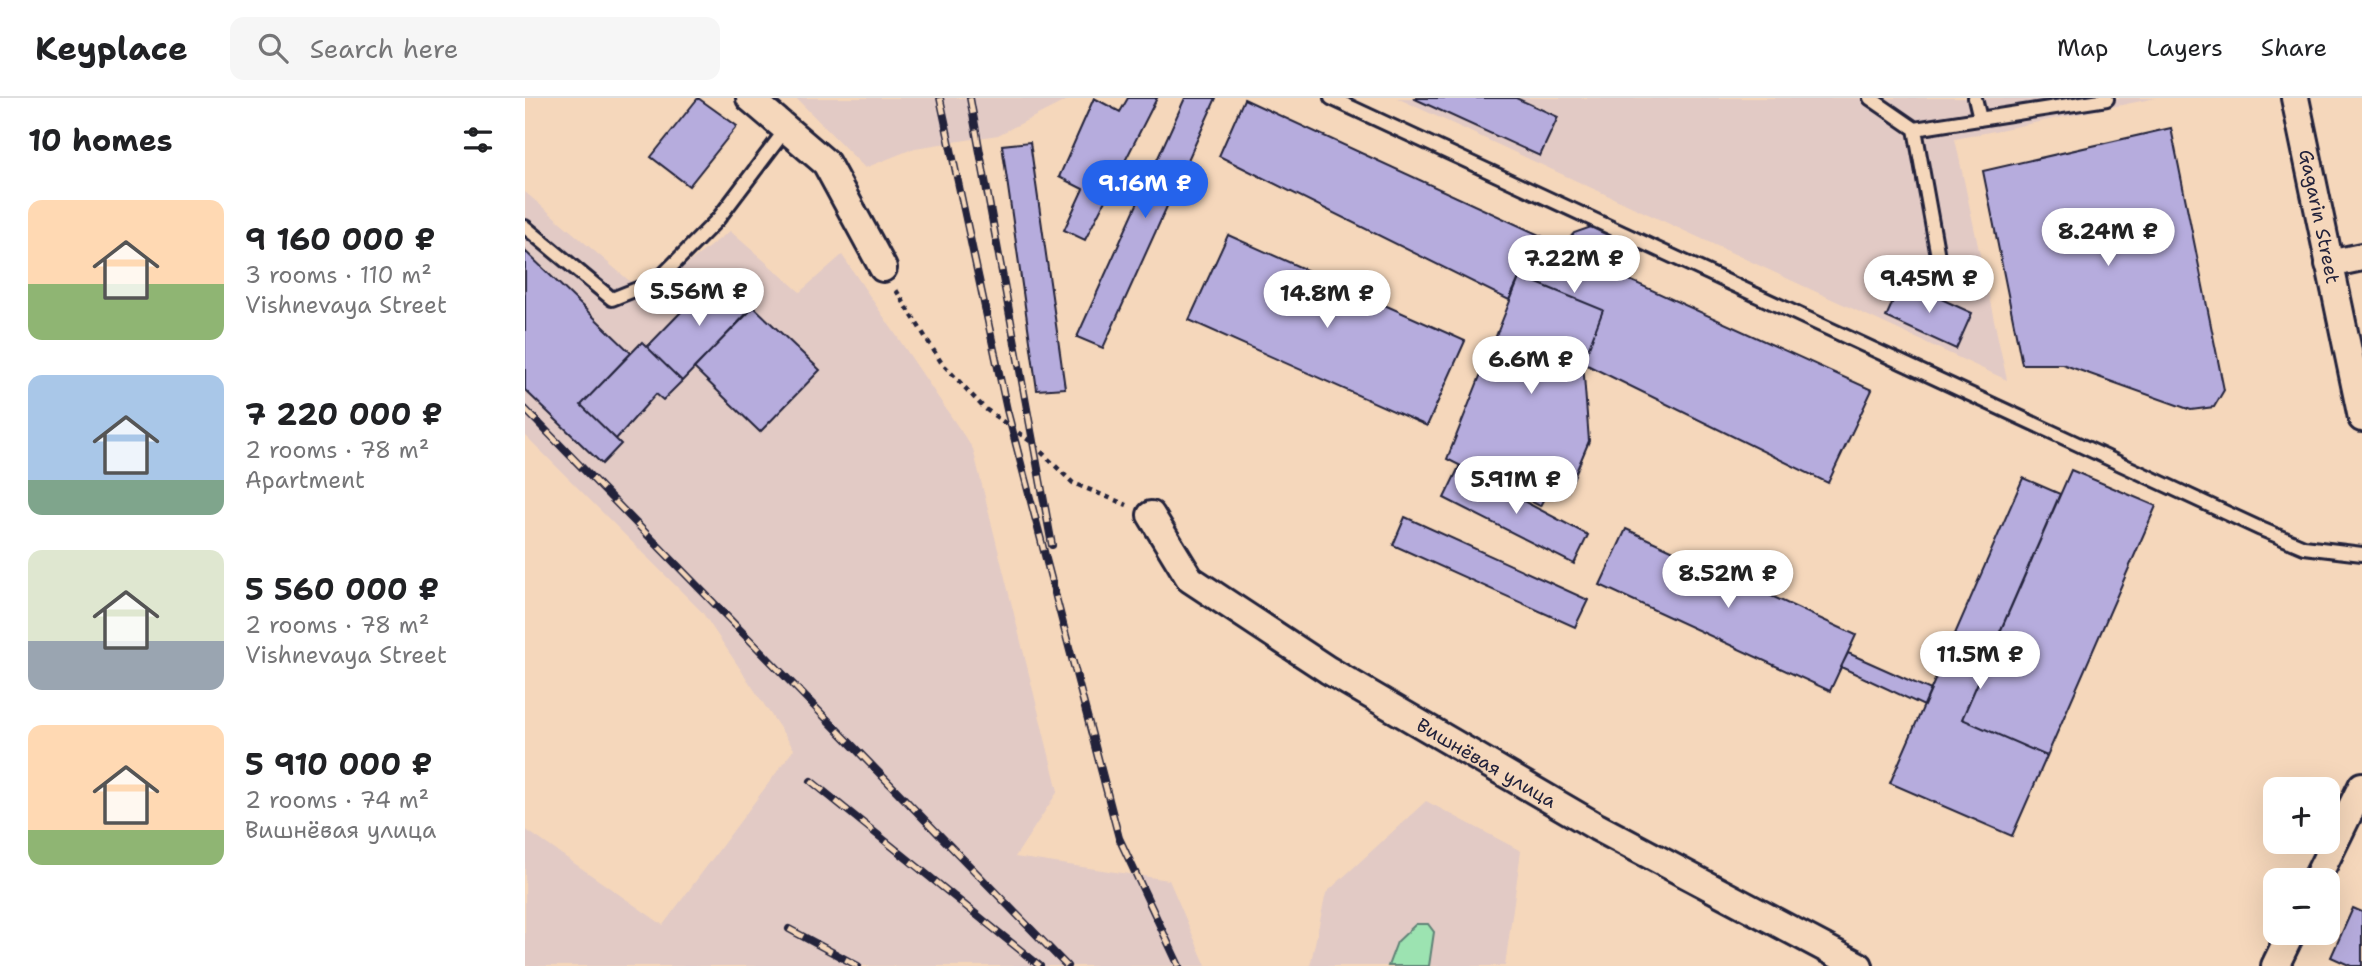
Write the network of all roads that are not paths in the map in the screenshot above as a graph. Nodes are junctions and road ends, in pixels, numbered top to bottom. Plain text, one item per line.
1 (750, 98) edge
2 (1331, 98) edge
3 (1870, 98) edge
4 (1975, 98) edge
5 (2295, 98) edge
6 (2107, 99) edge
7 (1980, 119) junction
8 (786, 129) junction
9 (1916, 129) junction
10 (525, 227) edge
11 (2362, 257) edge
12 (2329, 264) junction
13 (883, 268) road end
14 (1941, 273) dead end
15 (2362, 418) edge
16 (1151, 515) road end
17 (2362, 554) edge
18 (2362, 786) edge
19 (2322, 868) edge
20 (2285, 945) edge
21 (1859, 966) edge
22 (2275, 966) edge

1 - 8 street
2 - 17 lane
3 - 9 lane
4 - 7 lane
5 - 12 street, Gagarin Street
6 - 7 lane
7 - 9 lane
8 - 10 lane
8 - 13 street
9 - 14 lane
11 - 12 street
12 - 15 street, Gagarin Street
16 - 21 street, Вишнёвая улица
18 - 19 street
20 - 22 street

